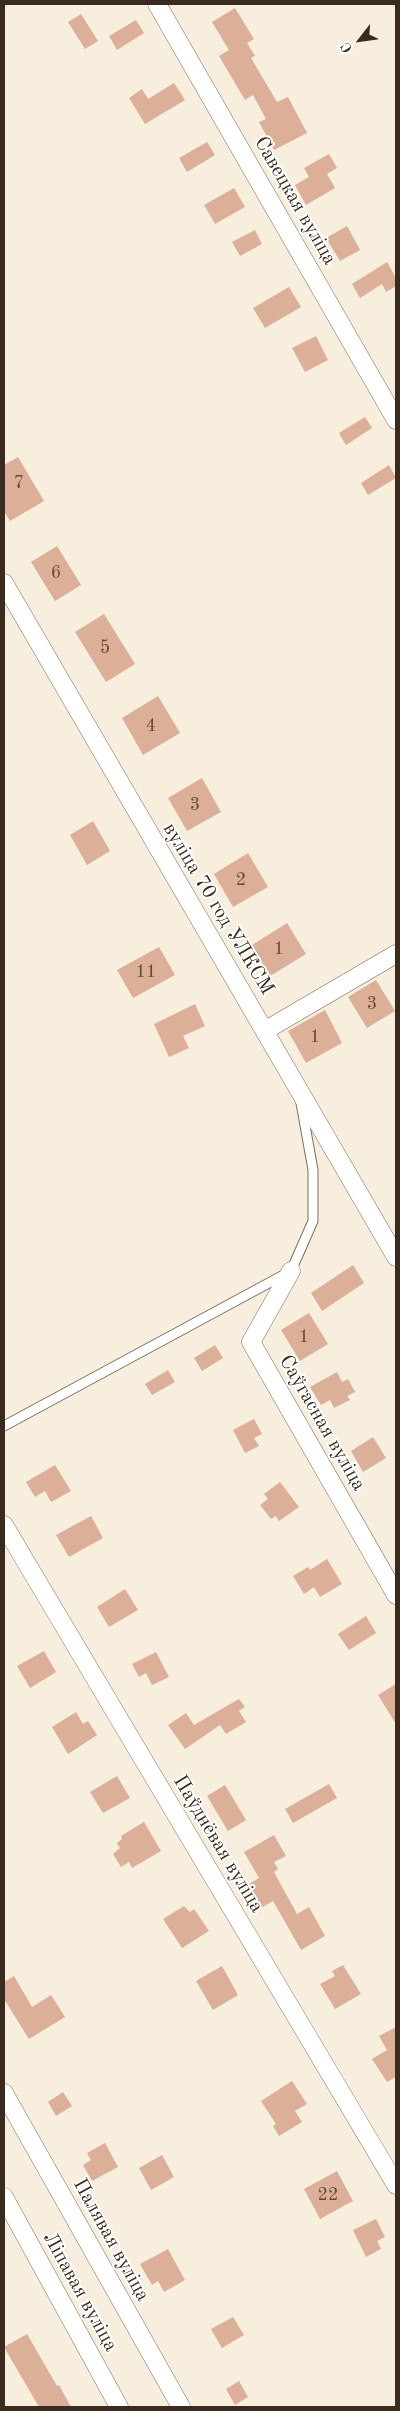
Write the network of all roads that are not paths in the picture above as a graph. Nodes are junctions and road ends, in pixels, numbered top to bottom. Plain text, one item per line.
1 (157, 4) edge
2 (396, 420) edge
3 (4, 583) edge
4 (396, 954) edge
5 (266, 1030) junction
6 (297, 1084) junction
7 (396, 1257) edge
8 (290, 1271) junction
9 (4, 1426) edge
10 (4, 1524) edge
11 (396, 1595) edge
12 (4, 2093) edge
13 (396, 2184) edge
14 (4, 2197) edge
15 (119, 2407) edge
16 (181, 2407) edge

1 - 2 street, Савецкая вуліца
3 - 5 street, вуліца 70 год УЛКСМ
4 - 5 street
5 - 6 street, вуліца 70 год УЛКСМ
6 - 7 street, вуліца 70 год УЛКСМ
6 - 8 lane
8 - 9 lane
8 - 11 street, Саўгасная вуліца
10 - 13 street, Паўднёвая вуліца
12 - 16 street, Палявая вуліца
14 - 15 street, Ліпавая вуліца

